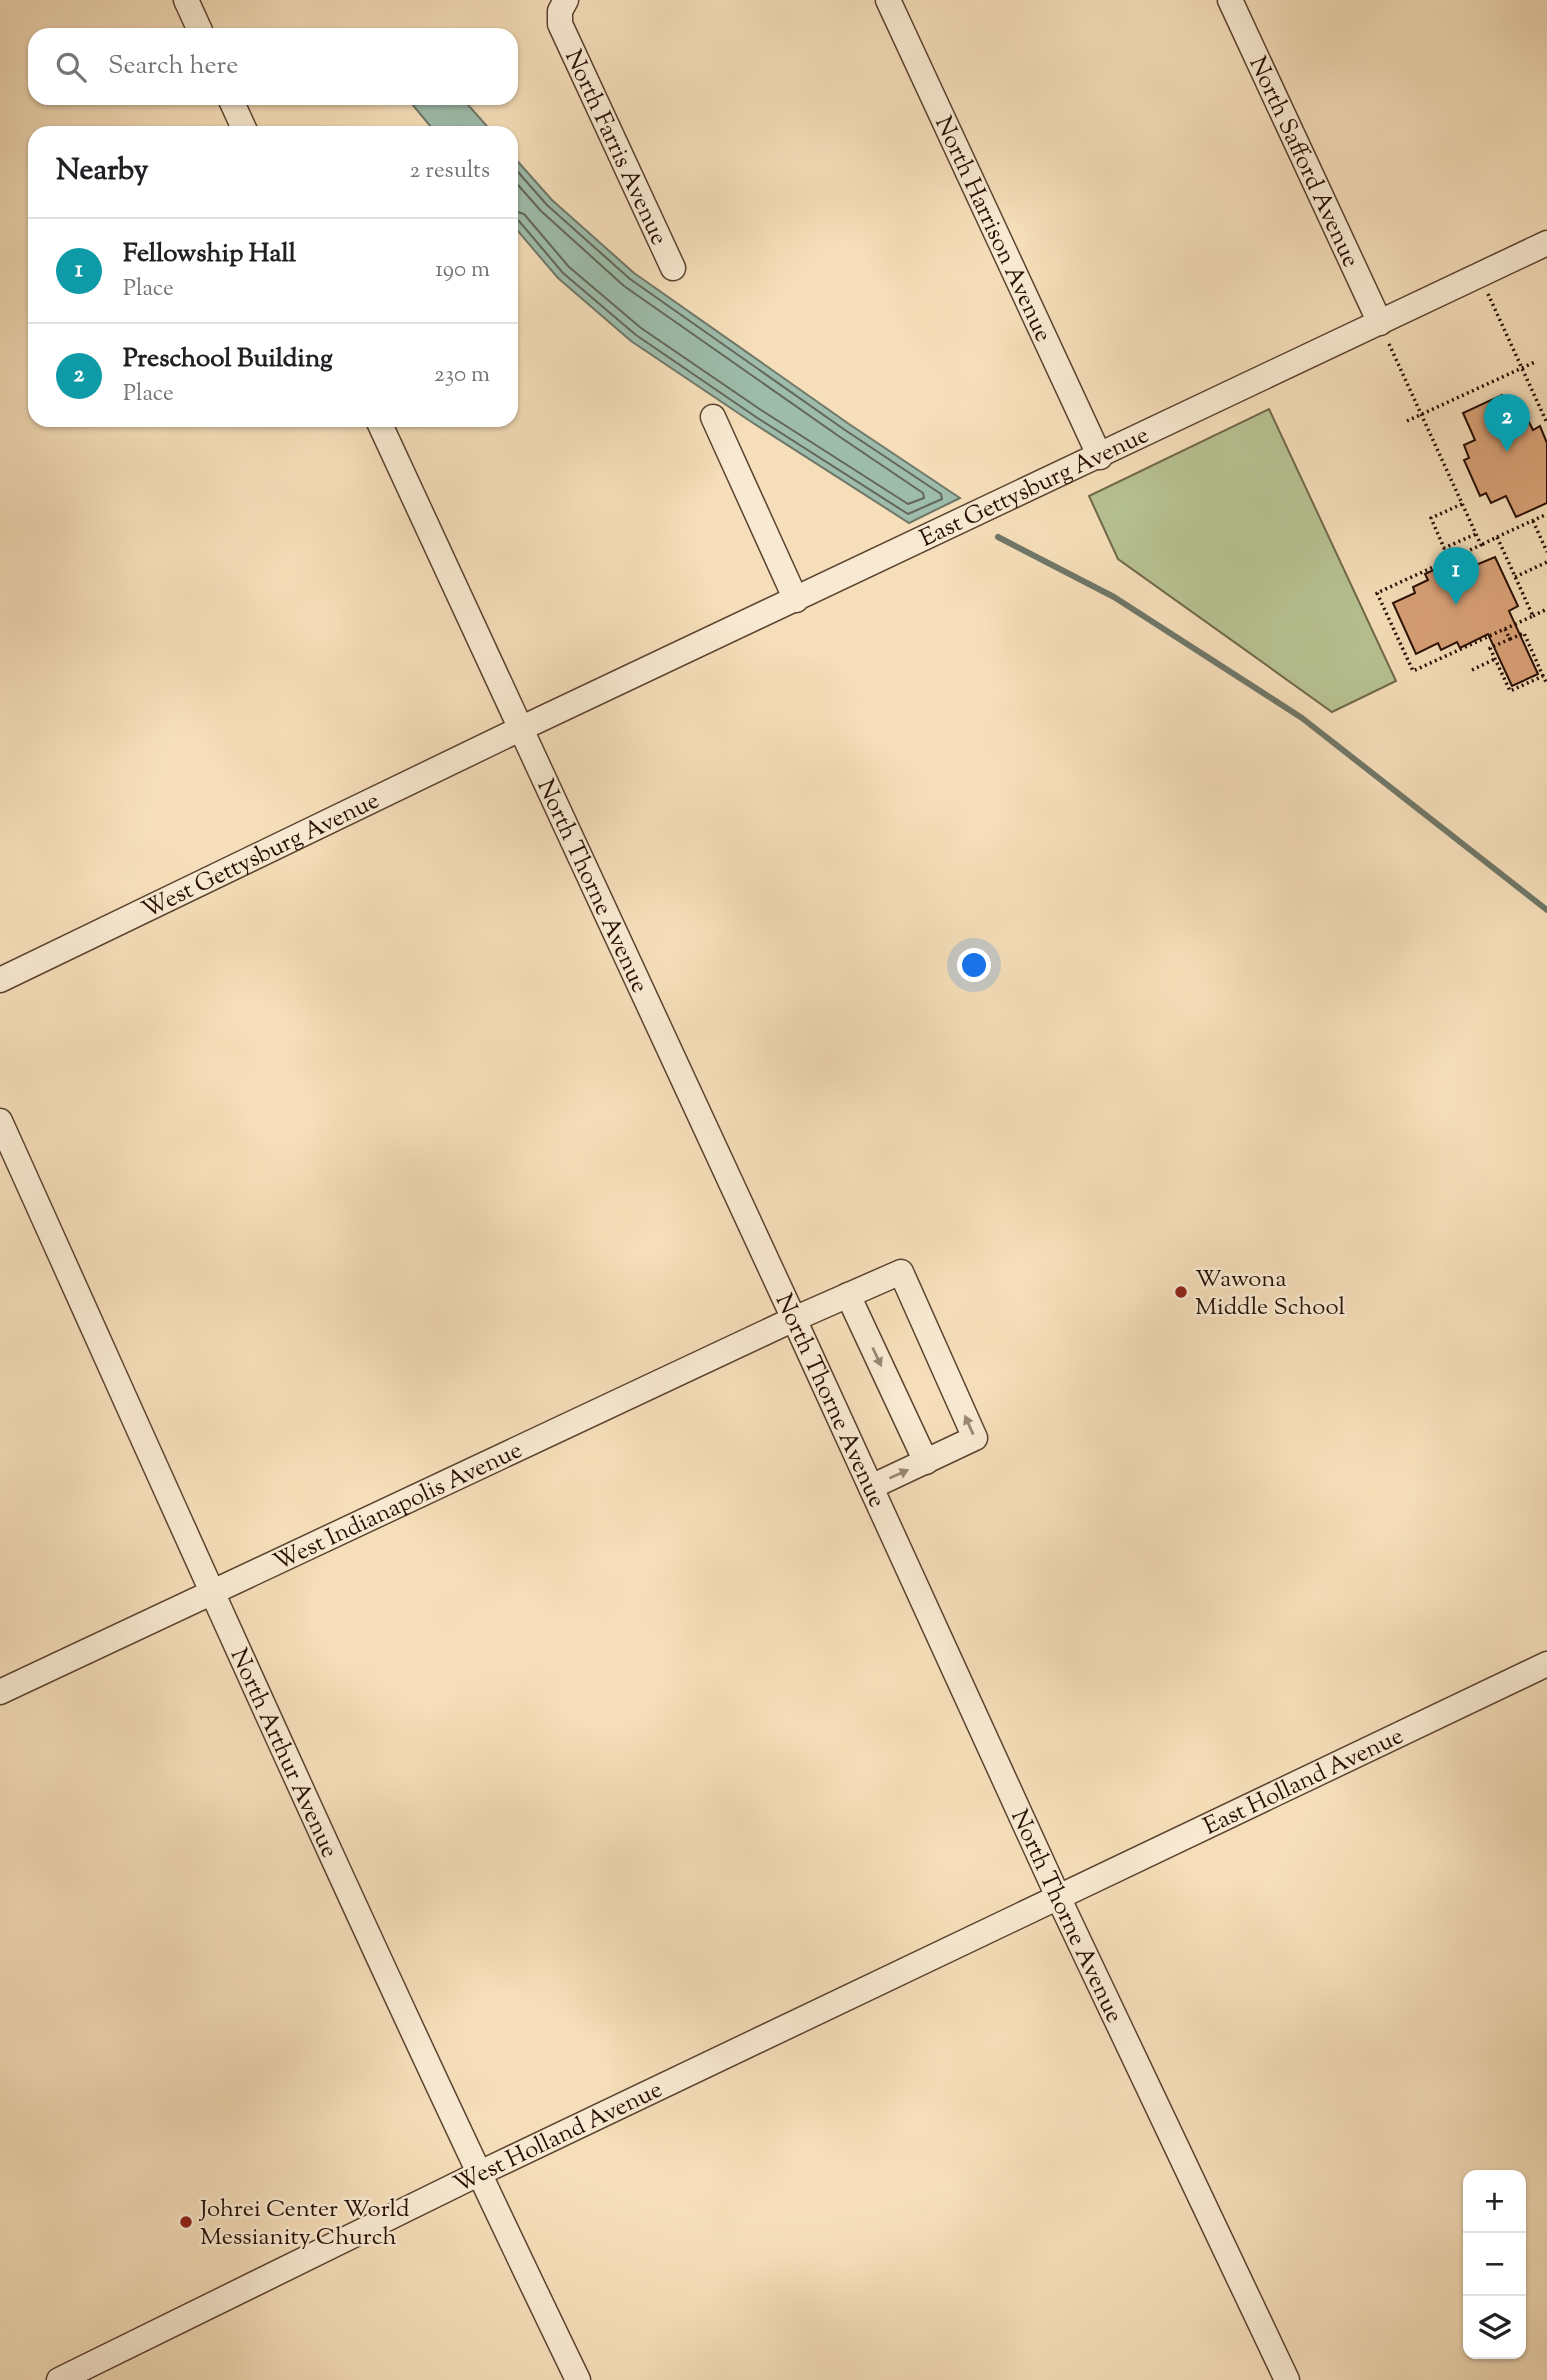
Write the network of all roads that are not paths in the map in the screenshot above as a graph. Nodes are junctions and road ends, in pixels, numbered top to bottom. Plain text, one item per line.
1 (186, 0) edge
2 (566, 0) edge
3 (888, 0) edge
4 (1230, 0) edge
5 (199, 28) edge
6 (233, 105) edge
7 (243, 126) edge
8 (1547, 243) edge
9 (673, 268) dead end
10 (1380, 323) junction
11 (713, 417) dead end
12 (382, 427) edge
13 (1100, 457) junction
14 (796, 600) junction
15 (520, 729) junction
16 (0, 980) edge
17 (0, 1121) edge
18 (848, 1296) junction
19 (794, 1319) junction
20 (926, 1462) junction
21 (871, 1487) junction
22 (212, 1592) junction
23 (1547, 1664) edge
24 (0, 1692) edge
25 (1059, 1899) junction
26 (478, 2174) junction
27 (59, 2380) edge
28 (578, 2380) edge
29 (1287, 2380) edge

1 - 5 street
2 - 9 street, North Farris Avenue
3 - 13 street, North Harrison Avenue
4 - 10 street, North Safford Avenue
6 - 7 street
8 - 10 street, East Gettysburg Avenue
10 - 13 street, East Gettysburg Avenue
11 - 14 street
12 - 15 street, North Thorne Avenue
13 - 14 street, East Gettysburg Avenue
14 - 15 street, East Gettysburg Avenue
15 - 16 street, West Gettysburg Avenue
15 - 19 street, North Thorne Avenue
17 - 22 street, North Arthur Avenue
18 - 19 street, West Indianapolis Avenue
18 -> 20 street
20 -> 18 street, West Indianapolis Avenue
19 - 21 street, North Thorne Avenue
19 - 22 street, West Indianapolis Avenue
21 -> 20 street
21 - 25 street, North Thorne Avenue
22 - 24 street, West Indianapolis Avenue
22 - 26 street, North Arthur Avenue
23 - 25 street, East Holland Avenue
25 - 26 street, West Holland Avenue
25 - 29 street, North Thorne Avenue
26 - 27 street, West Holland Avenue
26 - 28 street, North Arthur Avenue

